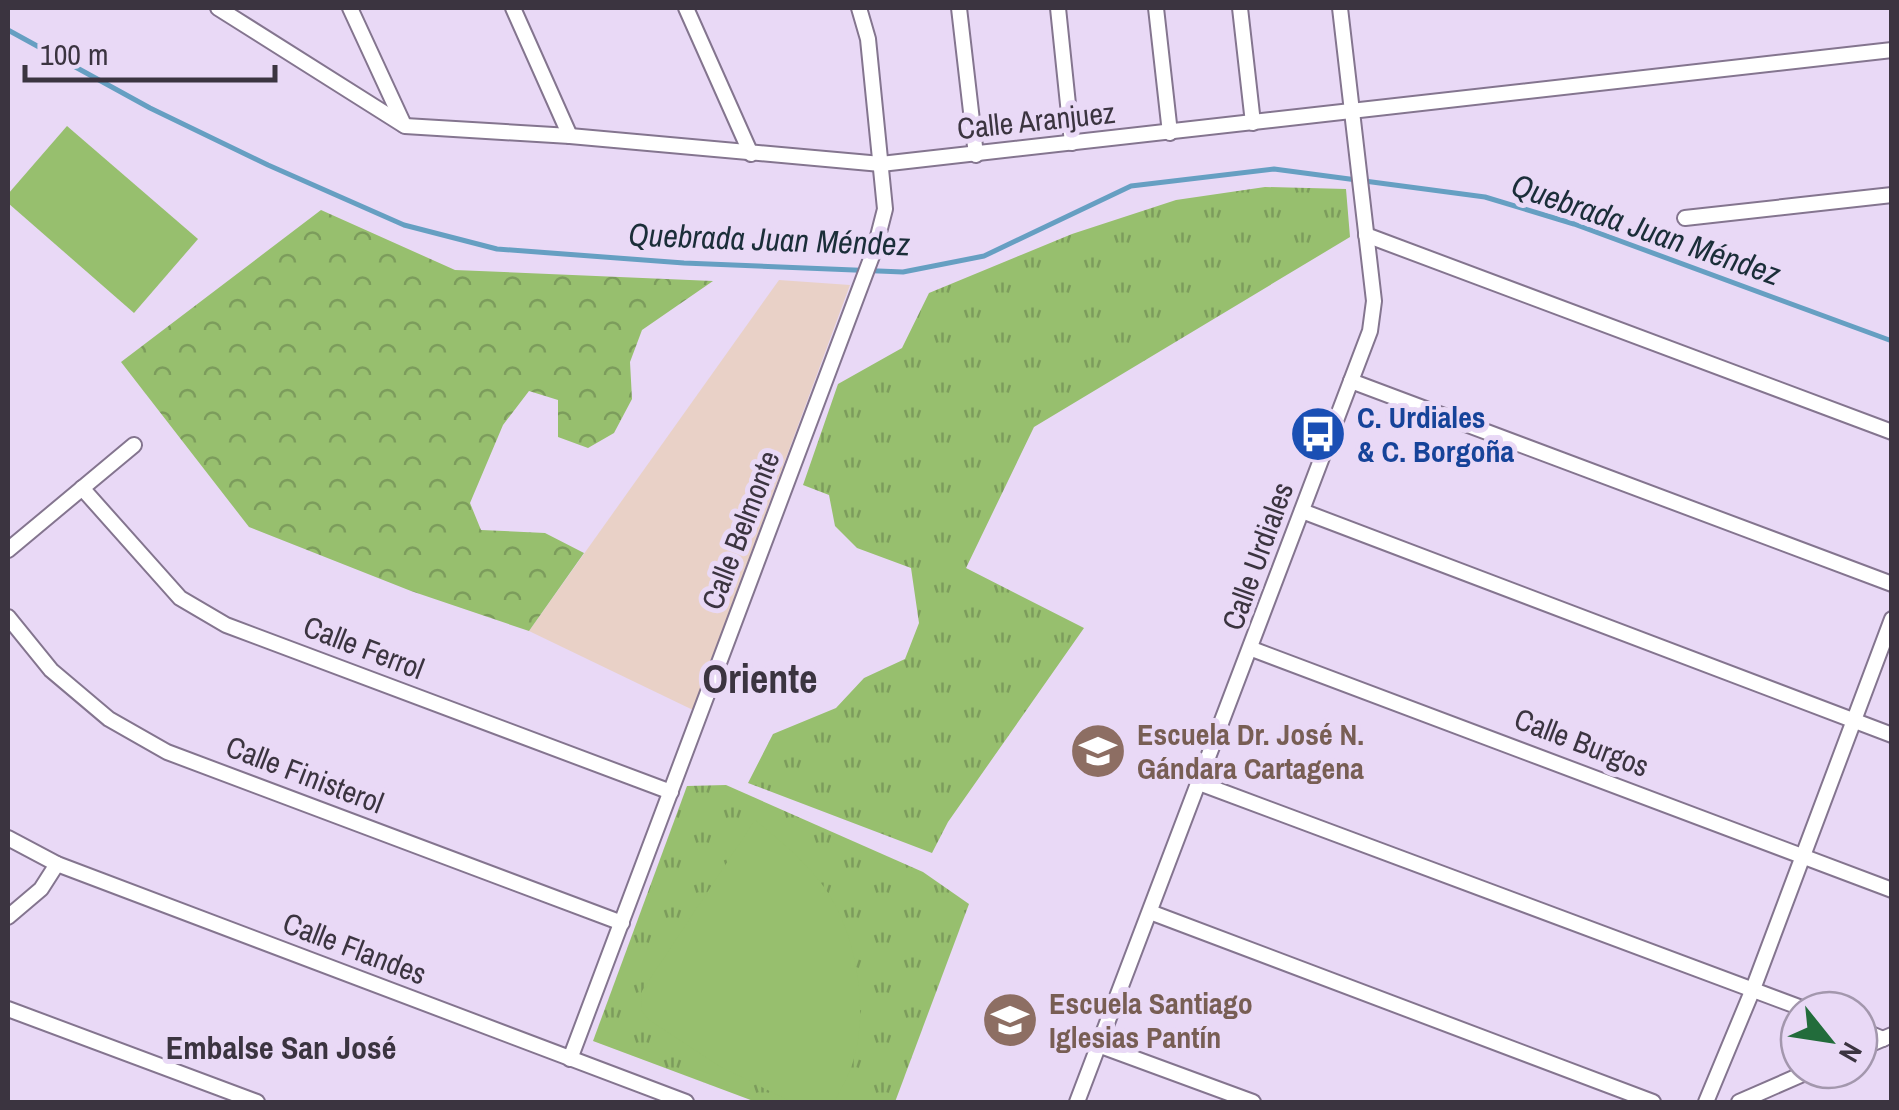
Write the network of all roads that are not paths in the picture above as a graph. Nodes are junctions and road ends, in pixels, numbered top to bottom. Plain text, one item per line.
1 (218, 8) edge
2 (350, 8) edge
3 (513, 8) edge
4 (686, 8) edge
5 (859, 8) edge
6 (959, 8) edge
7 (1058, 8) edge
8 (1156, 8) edge
9 (1240, 8) edge
10 (1340, 8) edge
11 (1892, 50) edge
12 (1352, 112) junction
13 (1254, 124) junction
14 (404, 126) junction
15 (1170, 133) junction
16 (570, 136) junction
17 (1072, 144) junction
18 (751, 154) junction
19 (976, 155) junction
20 (881, 164) junction
21 (1892, 195) edge
22 (1685, 218) dead end
23 (1366, 235) junction
24 (1351, 382) junction
25 (1892, 432) edge
26 (134, 444) dead end
27 (82, 488) junction
28 (1302, 512) junction
29 (8, 550) edge
30 (1892, 584) edge
31 (8, 617) edge
32 (1892, 620) edge
33 (1252, 649) junction
34 (1854, 721) junction
35 (1892, 735) edge
36 (1199, 783) junction
37 (671, 792) junction
38 (8, 838) edge
39 (1804, 856) junction
40 (57, 864) junction
41 (1892, 890) edge
42 (1150, 912) junction
43 (8, 917) edge
44 (622, 923) junction
45 (1753, 989) junction
46 (1779, 999) edge
47 (8, 1009) edge
48 (1098, 1045) junction
49 (570, 1059) junction
50 (1779, 1084) edge
51 (257, 1102) edge
52 (686, 1102) edge
53 (1077, 1102) edge
54 (1252, 1102) edge
55 (1653, 1102) edge
56 (1706, 1102) edge
57 (1738, 1102) edge

1 - 14 street, Calle Aranjuez
2 - 14 street
3 - 16 street
4 - 18 street
5 - 20 street, Calle Belmonte
6 - 19 street
7 - 17 street
8 - 15 street
9 - 13 street
10 - 12 street, Calle Urdiales
11 - 12 street, Calle Aranjuez
12 - 13 street, Calle Aranjuez
12 - 23 street, Calle Urdiales
13 - 15 street, Calle Aranjuez
14 - 16 street, Calle Aranjuez
15 - 17 street, Calle Aranjuez
16 - 18 street, Calle Aranjuez
17 - 19 street, Calle Aranjuez
18 - 20 street, Calle Aranjuez
19 - 20 street, Calle Aranjuez
20 - 37 street, Calle Belmonte
21 - 22 street
23 - 24 street, Calle Urdiales
23 - 25 street
24 - 28 street, Calle Urdiales
24 - 30 street
26 - 27 street
27 - 29 street
27 - 37 street, Calle Ferrol
28 - 33 street, Calle Urdiales
28 - 34 street
31 - 44 street, Calle Finisterol
32 - 34 street
33 - 36 street, Calle Urdiales
33 - 39 street, Calle Burgos
34 - 35 street
34 - 39 street
36 - 42 street, Calle Urdiales
36 - 45 street
37 - 44 street, Calle Belmonte
38 - 40 street, Calle Flandes
39 - 41 street, Calle Burgos
39 - 45 street
40 - 43 street
40 - 49 street, Calle Flandes
42 - 48 street, Calle Urdiales
42 - 55 street
44 - 49 street, Calle Belmonte
45 - 46 street
45 - 56 street
47 - 51 street
48 - 53 street, Calle Urdiales
48 - 54 street
49 - 52 street, Calle Flandes
50 - 57 street

